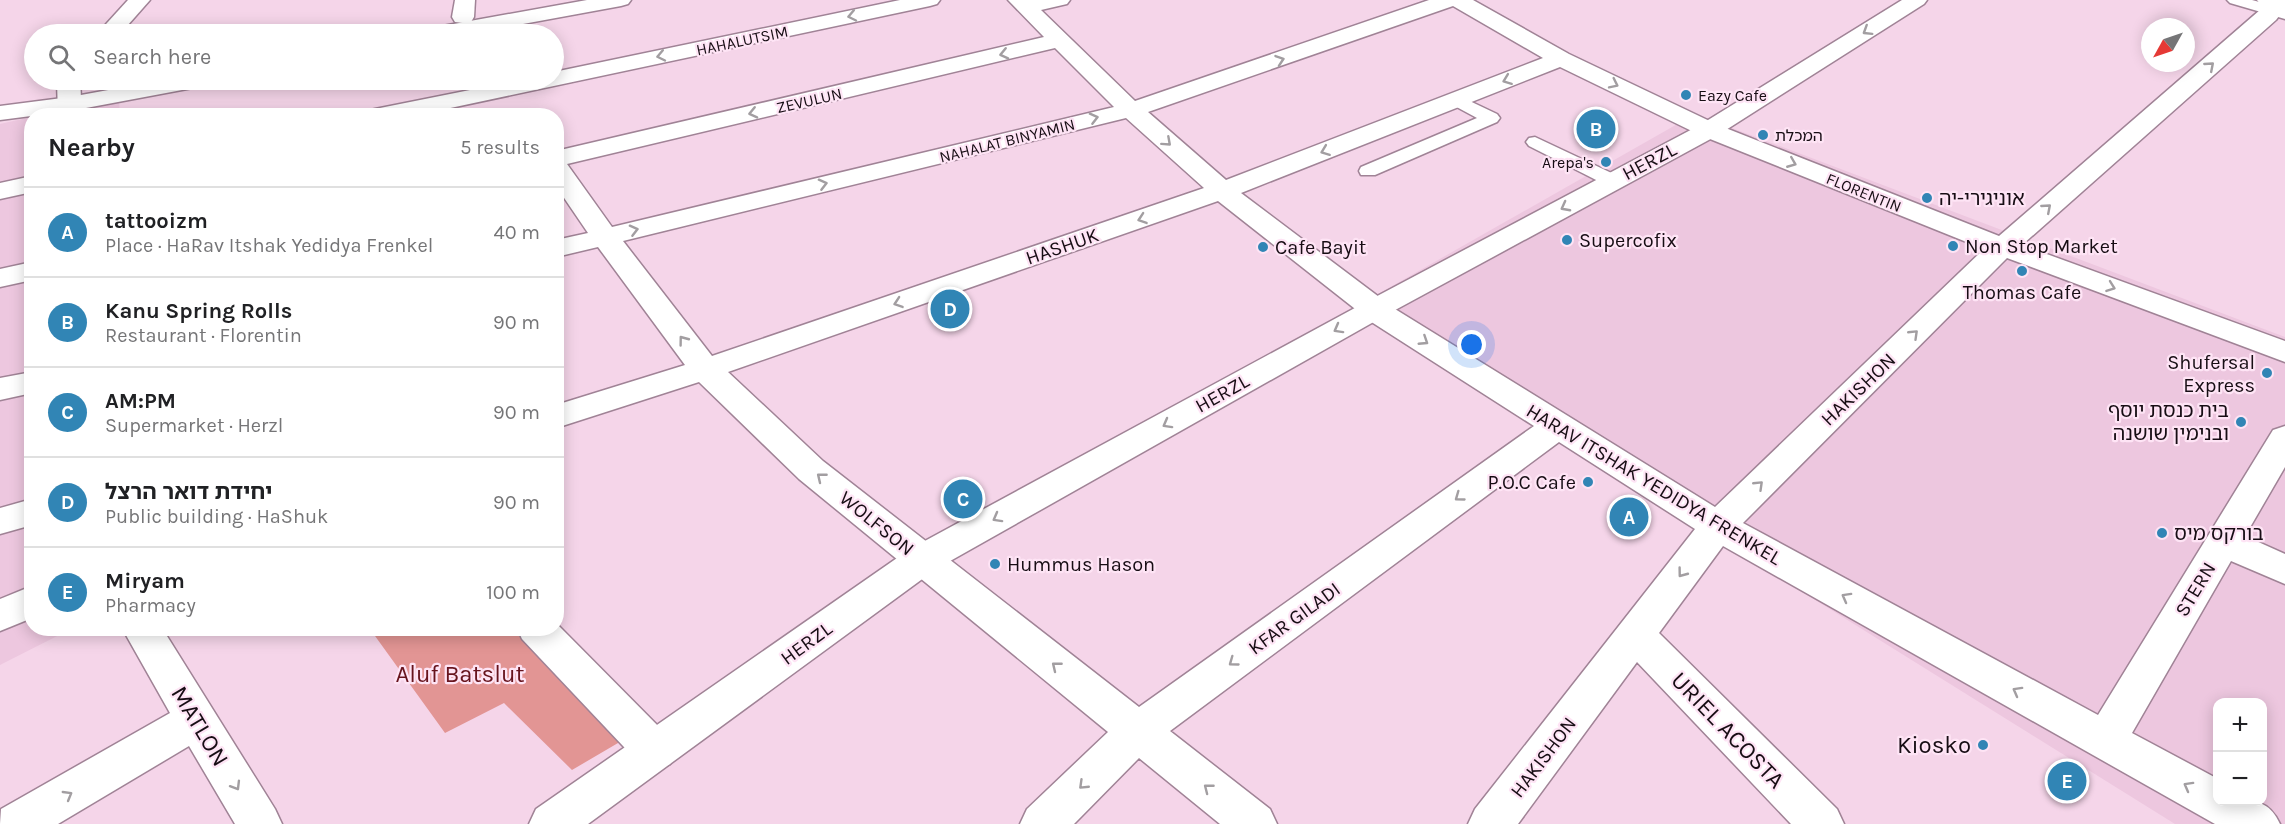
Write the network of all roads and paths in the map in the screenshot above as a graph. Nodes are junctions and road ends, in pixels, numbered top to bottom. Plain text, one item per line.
1 (140, 0) edge
2 (621, 0) edge
3 (930, 0) edge
4 (1060, 0) edge
5 (1449, 0) edge
6 (1458, 0) edge
7 (1917, 0) edge
8 (2235, 0) edge
9 (1022, 3) edge
10 (2277, 6) edge
11 (466, 20) edge
12 (117, 24) edge
13 (1061, 40) junction
14 (1561, 59) junction
15 (564, 77) edge
16 (69, 90) edge
17 (155, 90) edge
18 (501, 92) edge
19 (1457, 100) junction
20 (70, 108) edge
21 (79, 108) edge
22 (417, 108) edge
23 (1131, 110) junction
24 (24, 112) edge
25 (0, 113) edge
26 (1709, 130) junction
27 (1535, 142) dead end
28 (564, 157) edge
29 (1368, 171) dead end
30 (564, 178) edge
31 (1613, 181) junction
32 (24, 186) edge
33 (0, 191) edge
34 (1222, 191) junction
35 (605, 237) junction
36 (564, 247) edge
37 (2003, 247) junction
38 (24, 273) edge
39 (0, 278) edge
40 (1375, 309) junction
41 (2285, 352) edge
42 (705, 369) junction
43 (24, 384) edge
44 (0, 390) edge
45 (564, 414) edge
46 (1557, 426) junction
47 (2285, 438) edge
48 (24, 514) edge
49 (0, 521) edge
50 (1718, 526) junction
51 (2223, 542) junction
52 (923, 559) junction
53 (2285, 570) edge
54 (24, 605) edge
55 (0, 616) edge
56 (1636, 635) junction
57 (146, 636) edge
58 (544, 636) edge
59 (196, 720) junction
60 (1137, 732) junction
61 (2105, 740) junction
62 (654, 751) junction
63 (17, 824) edge
64 (259, 824) edge
65 (552, 824) edge
66 (1043, 824) edge
67 (1254, 824) edge
68 (1491, 824) edge
69 (1821, 824) edge
70 (2258, 824) edge

1 - 12 street
2 - 11 street
3 -> 15 street, HAHALUTSIM
4 - 9 street
23 -> 5 street, NAHALAT BINYAMIN
6 - 14 street, FLORENTIN
7 -> 26 street, HERZL
8 - 10 lane
9 - 13 street, HARAV ITSHAK YEDIDYA FRENKEL
37 -> 10 street, HAKISHON
13 - 23 street, HARAV ITSHAK YEDIDYA FRENKEL
13 -> 28 street, ZEVULUN
14 -> 19 street, HASHUK
14 -> 26 street, FLORENTIN
16 - 20 street
17 - 21 street
18 - 22 street, HAHALUTSIM
19 - 29 lane
19 -> 34 street, HASHUK
23 -> 34 street, HARAV ITSHAK YEDIDYA FRENKEL
35 -> 23 street, NAHALAT BINYAMIN
24 - 25 street
26 - 31 street, HERZL
26 -> 37 street, FLORENTIN
27 - 31 lane
30 - 35 street, WOLFSON
31 -> 40 street, HERZL
32 - 33 street
34 - 40 street, HARAV ITSHAK YEDIDYA FRENKEL
34 -> 42 street, HASHUK
35 - 36 street, NAHALAT BINYAMIN
42 -> 35 street, WOLFSON
37 -> 41 street, FLORENTIN
50 -> 37 street, HAKISHON
38 - 39 street
40 -> 46 street, HARAV ITSHAK YEDIDYA FRENKEL
40 -> 52 street, HERZL
42 - 45 street, HASHUK
52 -> 42 street, WOLFSON
43 - 44 street
46 - 50 street, HARAV ITSHAK YEDIDYA FRENKEL
46 -> 60 street, KFAR GILADI
47 - 51 street, STERN
48 - 49 street
50 -> 56 street, HAKISHON
61 -> 50 street, HARAV ITSHAK YEDIDYA FRENKEL
51 - 53 street
51 - 61 street, STERN
60 -> 52 street, WOLFSON
52 - 62 street, HERZL
54 - 55 street
56 - 68 street, HAKISHON
56 - 69 street, URIEL ACOSTA
57 - 59 street, MATLON
58 - 62 street
63 -> 59 street
59 -> 64 street, MATLON
60 -> 66 street, KFAR GILADI
67 -> 60 street, WOLFSON
70 -> 61 street, HARAV ITSHAK YEDIDYA FRENKEL
62 - 65 street, HERZL

